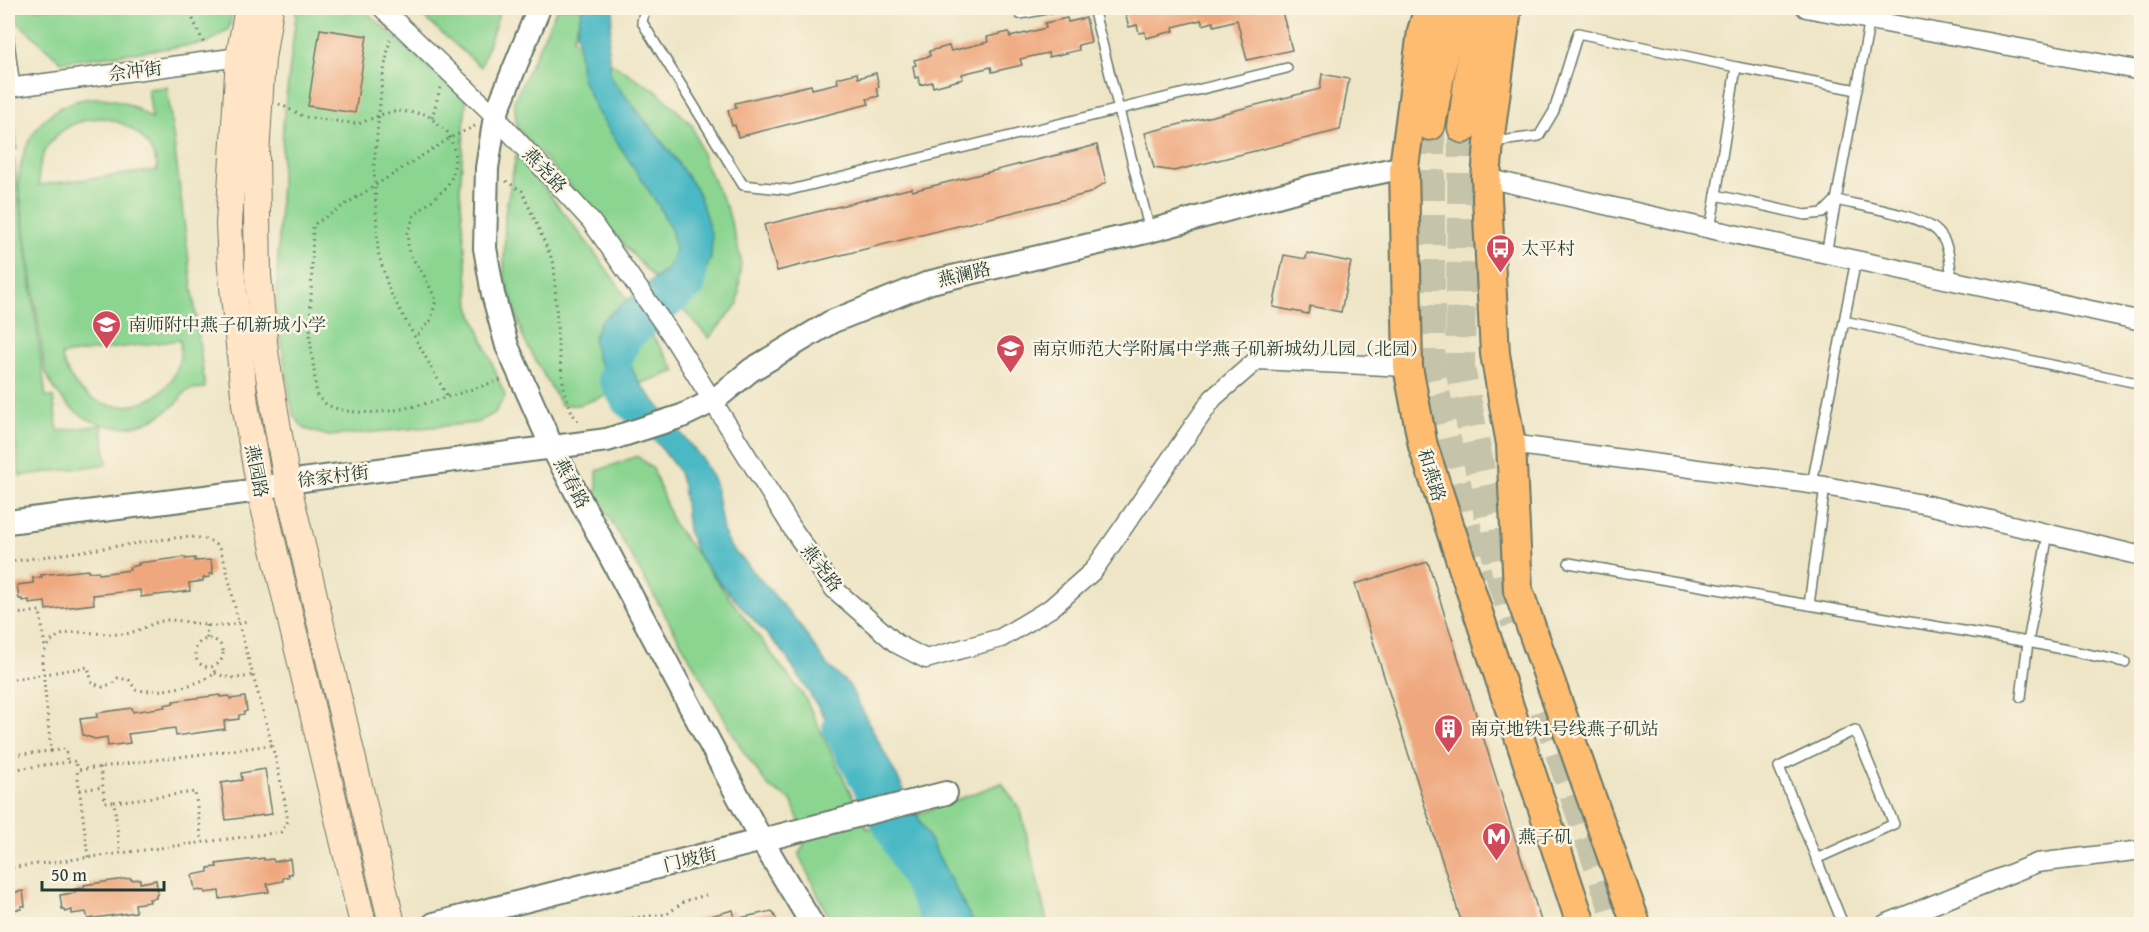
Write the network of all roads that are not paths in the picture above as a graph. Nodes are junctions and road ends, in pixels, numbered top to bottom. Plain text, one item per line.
1 (248, 8) edge
2 (270, 8) edge
3 (539, 8) edge
4 (645, 8) edge
5 (1018, 8) edge
6 (1052, 8) edge
7 (1093, 8) edge
8 (1429, 8) edge
9 (1451, 8) edge
10 (1479, 8) edge
11 (1507, 8) edge
12 (1806, 8) edge
13 (388, 13) edge
14 (1870, 19) junction
15 (8, 34) edge
16 (251, 58) junction
17 (9, 60) edge
18 (1736, 67) junction
19 (1287, 68) dead end
20 (2142, 71) edge
21 (11, 87) edge
22 (1857, 90) junction
23 (1119, 109) junction
24 (495, 116) junction
25 (1430, 125) tunnel mouth
26 (1463, 128) tunnel mouth
27 (1489, 142) junction
28 (1404, 167) junction
29 (1486, 178) junction
30 (1716, 195) junction
31 (1836, 200) junction
32 (1710, 229) junction
33 (1150, 231) junction
34 (1826, 254) junction
35 (1856, 261) junction
36 (1952, 281) junction
37 (1844, 321) junction
38 (2142, 321) edge
39 (1408, 368) junction
40 (2142, 384) edge
41 (713, 401) junction
42 (8, 444) edge
43 (1511, 444) junction
44 (552, 447) junction
45 (8, 462) edge
46 (287, 482) junction
47 (1819, 485) junction
48 (260, 490) junction
49 (8, 522) edge
50 (2048, 534) junction
51 (2142, 556) edge
52 (1569, 563) dead end
53 (1809, 605) junction
54 (2028, 642) junction
55 (2125, 662) dead end
56 (2021, 697) dead end
57 (946, 793) dead end
58 (762, 841) junction
59 (2142, 850) edge
60 (1816, 859) junction
61 (363, 924) edge
62 (392, 924) edge
63 (434, 924) edge
64 (812, 924) edge
65 (1581, 924) edge
66 (1636, 924) edge
67 (1843, 924) edge
68 (1885, 924) edge

1 - 16 main road, 燕园路
2 - 16 main road, 燕园路
3 - 24 street, 燕春路
4 - 23 lane
5 - 6 lane
7 - 23 lane
8 - 28 main road, 和燕路
9 - 25 highway
10 - 26 highway
11 - 27 main road
12 - 14 street
13 - 24 street, 燕尧路
14 - 20 street
14 - 22 lane
15 - 17 lane
16 - 21 street, 佘冲街
16 - 46 main road, 燕园路
16 - 48 main road, 燕园路
17 - 21 lane
18 - 22 lane
18 - 27 lane
18 - 30 lane
19 - 23 lane
22 - 31 lane
23 - 33 lane
24 - 41 street, 燕尧路
24 - 44 street, 燕春路
27 - 29 main road
28 - 33 street, 燕澜路
28 - 39 main road, 和燕路
29 - 32 street
29 - 43 main road
30 - 31 lane
30 - 32 lane
31 - 34 lane
31 - 36 lane
32 - 34 street
33 - 41 street, 燕澜路
34 - 35 street
35 - 36 street
35 - 37 lane
36 - 38 street
37 - 40 lane
37 - 47 lane
39 - 41 street, 燕尧路
39 - 65 main road, 和燕路
41 - 44 street, 燕澜路
42 - 45 lane
43 - 47 street
43 - 66 main road
44 - 46 street, 徐家村街
44 - 58 street, 燕春路
46 - 48 street, 徐家村街
46 - 62 main road, 燕园路
47 - 50 street
47 - 53 lane
48 - 49 street, 徐家村街
48 - 61 main road, 燕园路
50 - 51 street
50 - 54 lane
52 - 53 lane
53 - 54 lane
54 - 55 lane
54 - 56 lane
57 - 58 street, 门坡街
58 - 63 street, 门坡街
58 - 64 street, 燕春路
59 - 68 street
60 - 60 lane
60 - 67 lane

